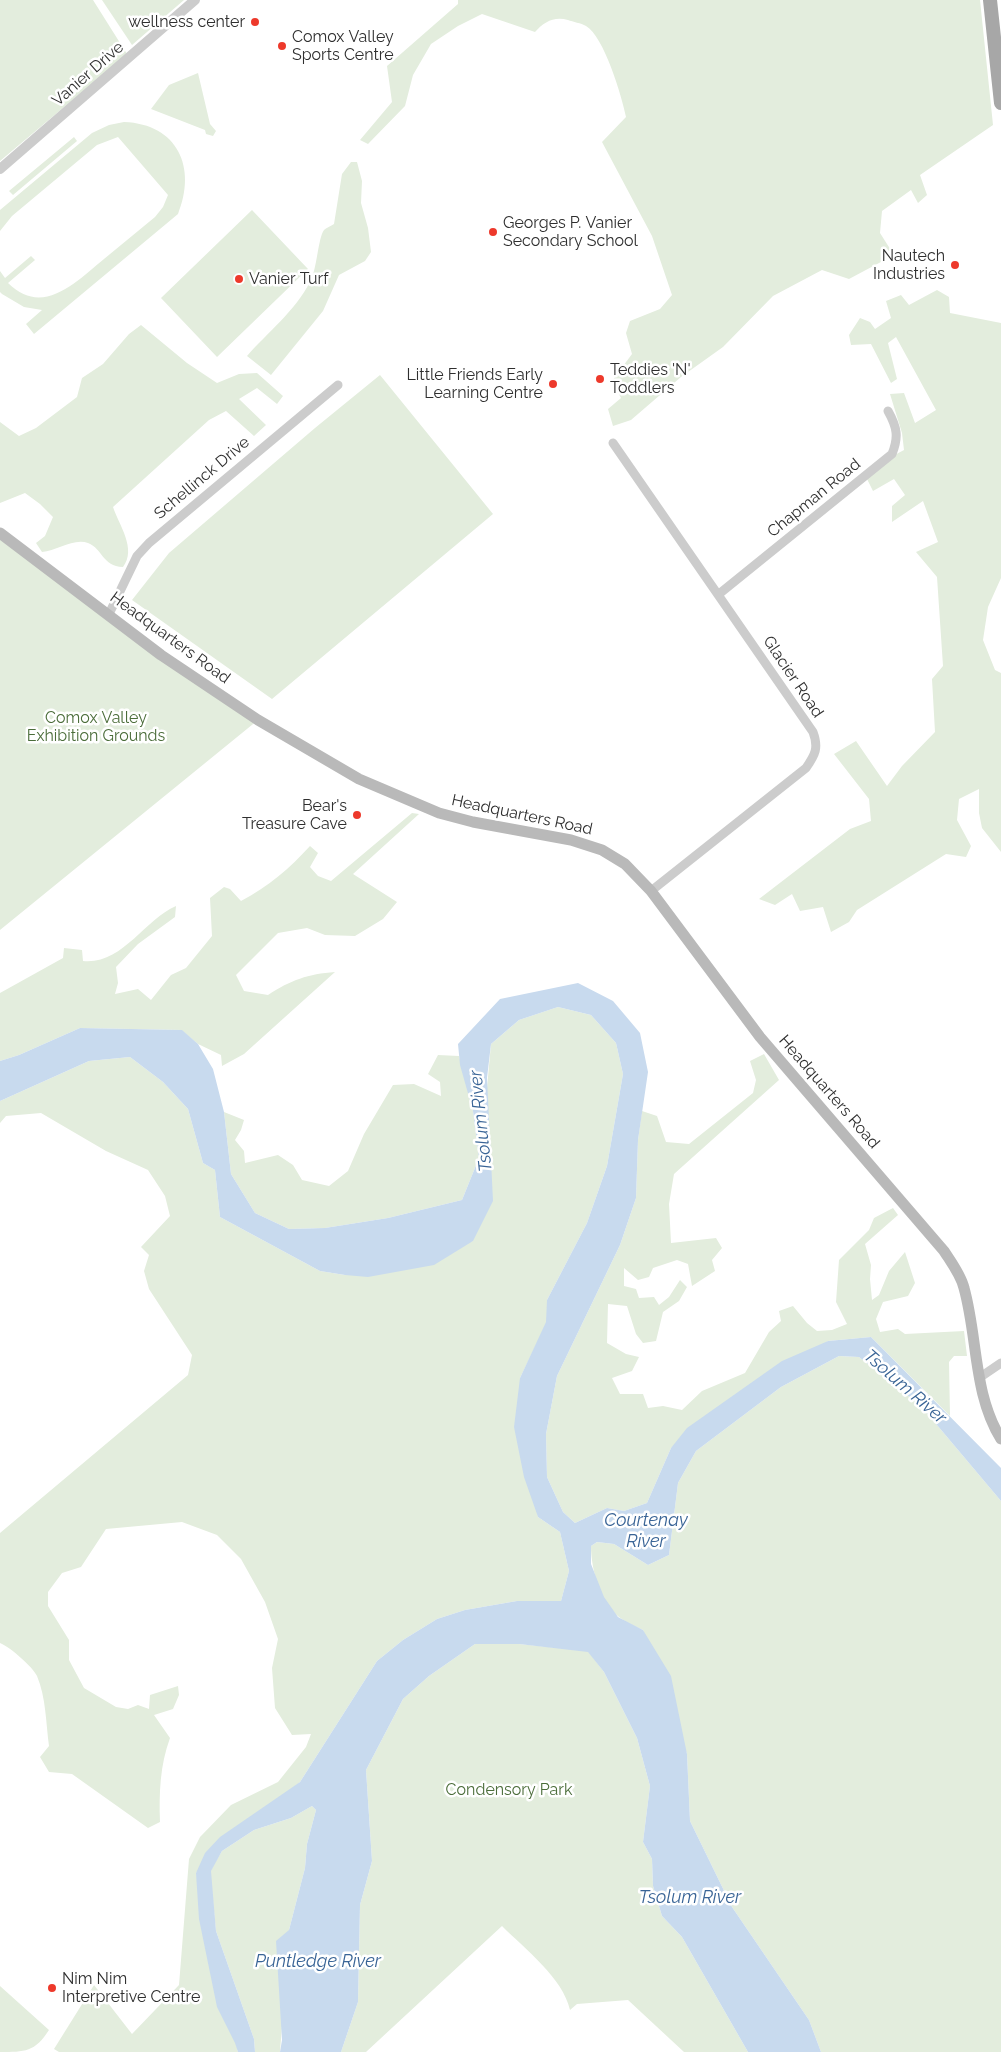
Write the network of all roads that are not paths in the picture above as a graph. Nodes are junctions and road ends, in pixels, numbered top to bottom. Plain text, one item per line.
1 (195, 0) edge
2 (990, 0) edge
3 (1001, 103) edge
4 (0, 169) edge
5 (338, 385) dead end
6 (888, 411) dead end
7 (613, 443) dead end
8 (0, 533) edge
9 (719, 594) junction
10 (109, 614) junction
11 (651, 891) junction
12 (1001, 1363) edge
13 (979, 1378) junction
14 (1001, 1439) edge

1 - 4 street, Vanier Drive
2 - 3 main road
5 - 10 street, Schellinck Drive
6 - 9 street, Chapman Road
7 - 9 street, Glacier Road
8 - 10 main road, Headquarters Road
9 - 11 street, Glacier Road
10 - 11 main road, Headquarters Road
11 - 13 main road, Headquarters Road
12 - 13 street
13 - 14 main road, Headquarters Road

